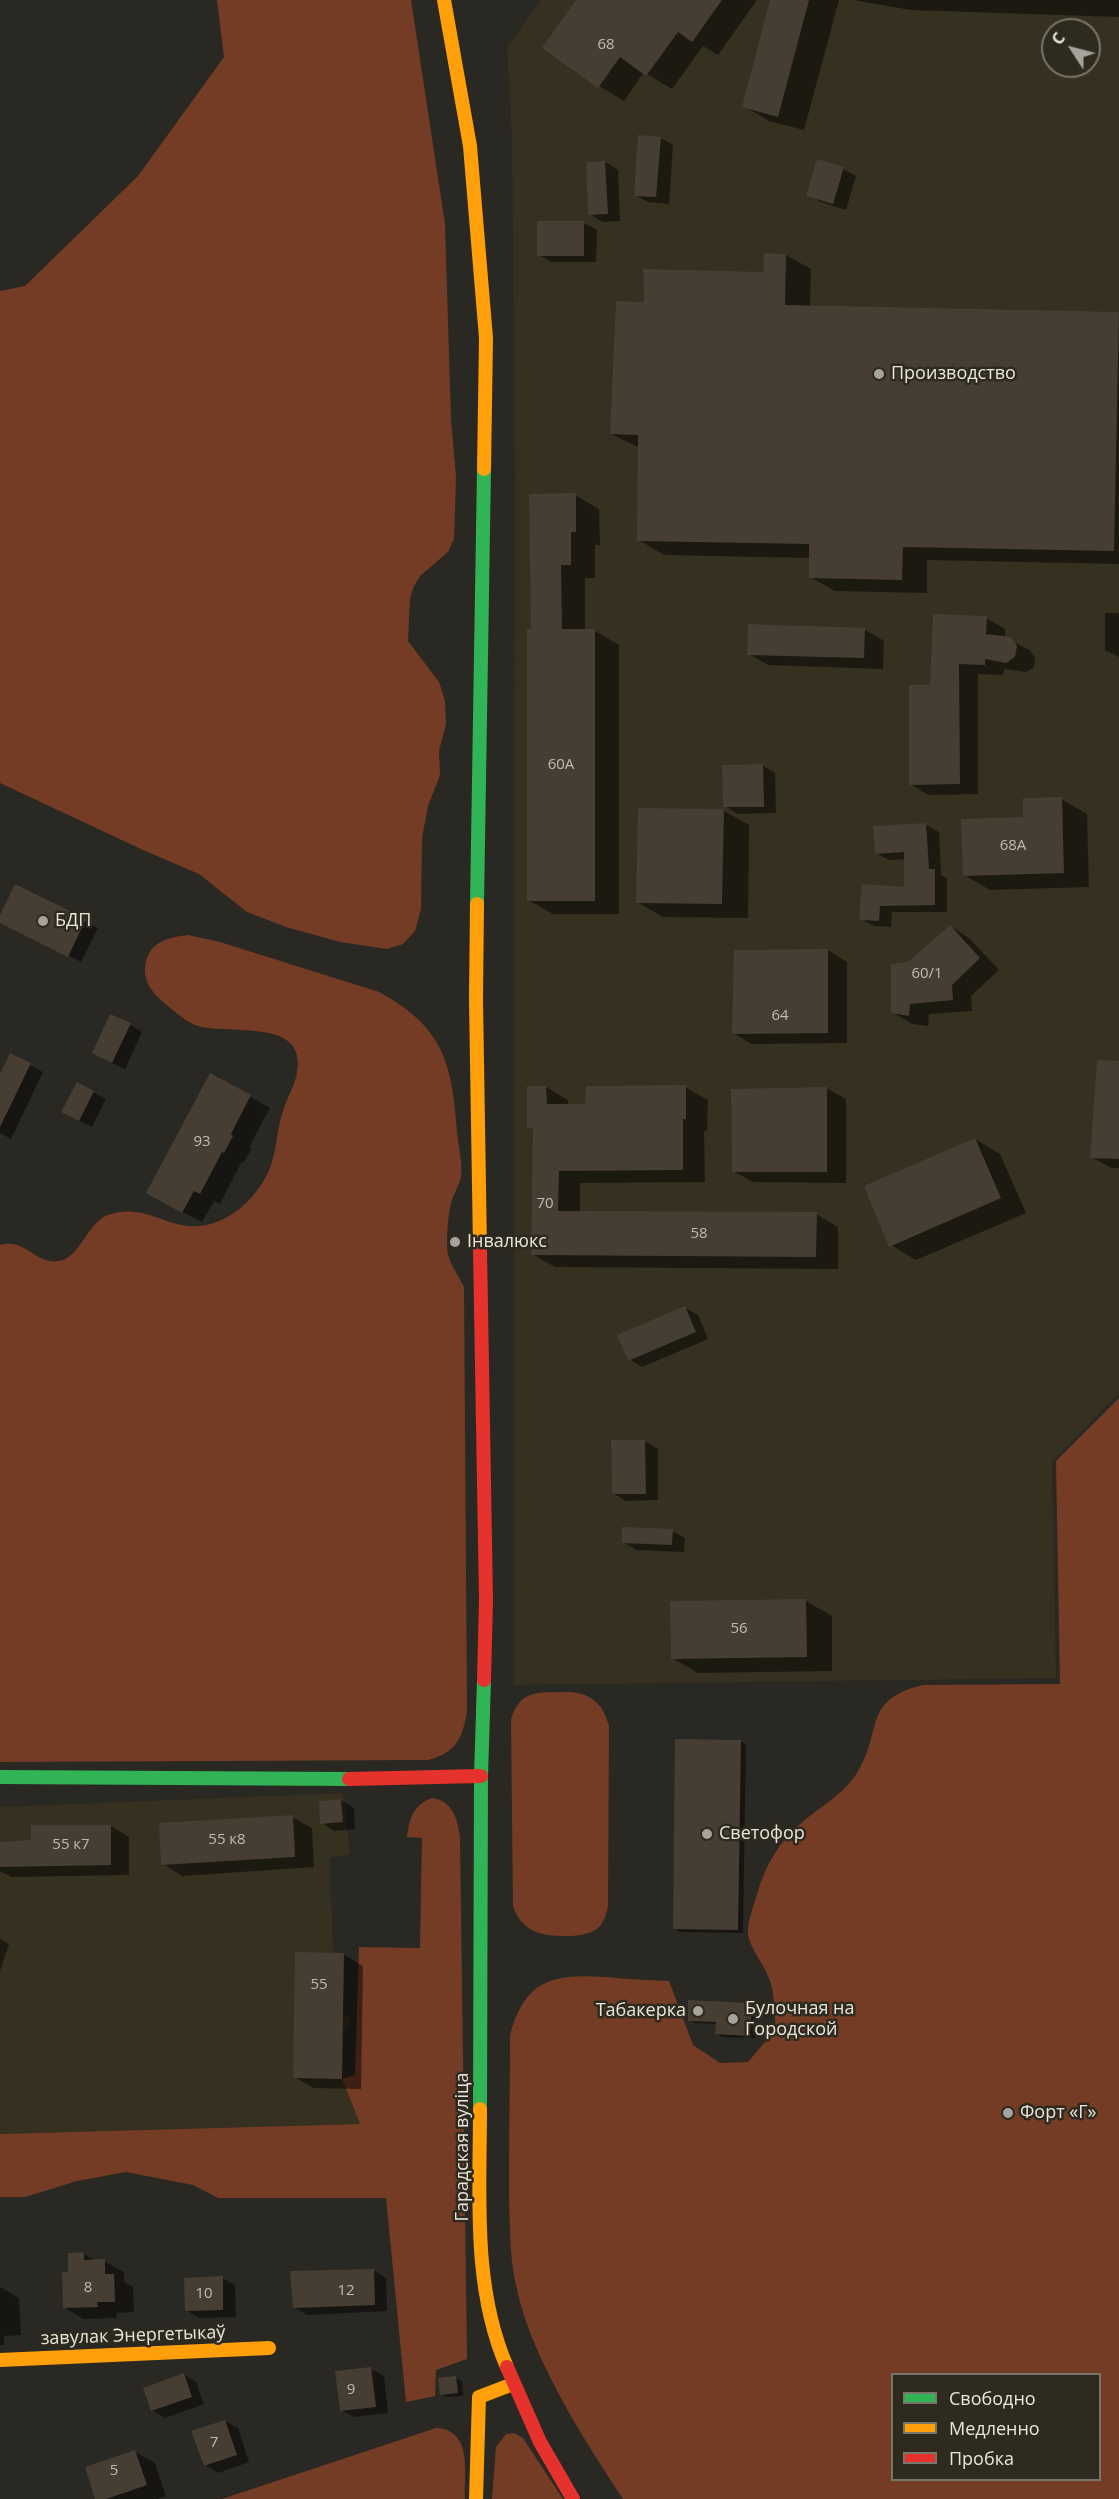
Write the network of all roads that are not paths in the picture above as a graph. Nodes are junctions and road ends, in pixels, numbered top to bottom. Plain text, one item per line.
1 (444, 0) edge
2 (481, 1776) junction
3 (0, 1777) edge
4 (268, 2348) dead end
5 (0, 2360) edge
6 (513, 2384) junction
7 (476, 2499) edge
8 (573, 2499) edge

1 - 2 main road, Гарадская вуліца
2 - 3 main road
2 - 6 main road, Гарадская вуліца
4 - 5 main road, завулак Энергетыкаў
6 - 7 main road
6 - 8 main road, Гарадская вуліца

